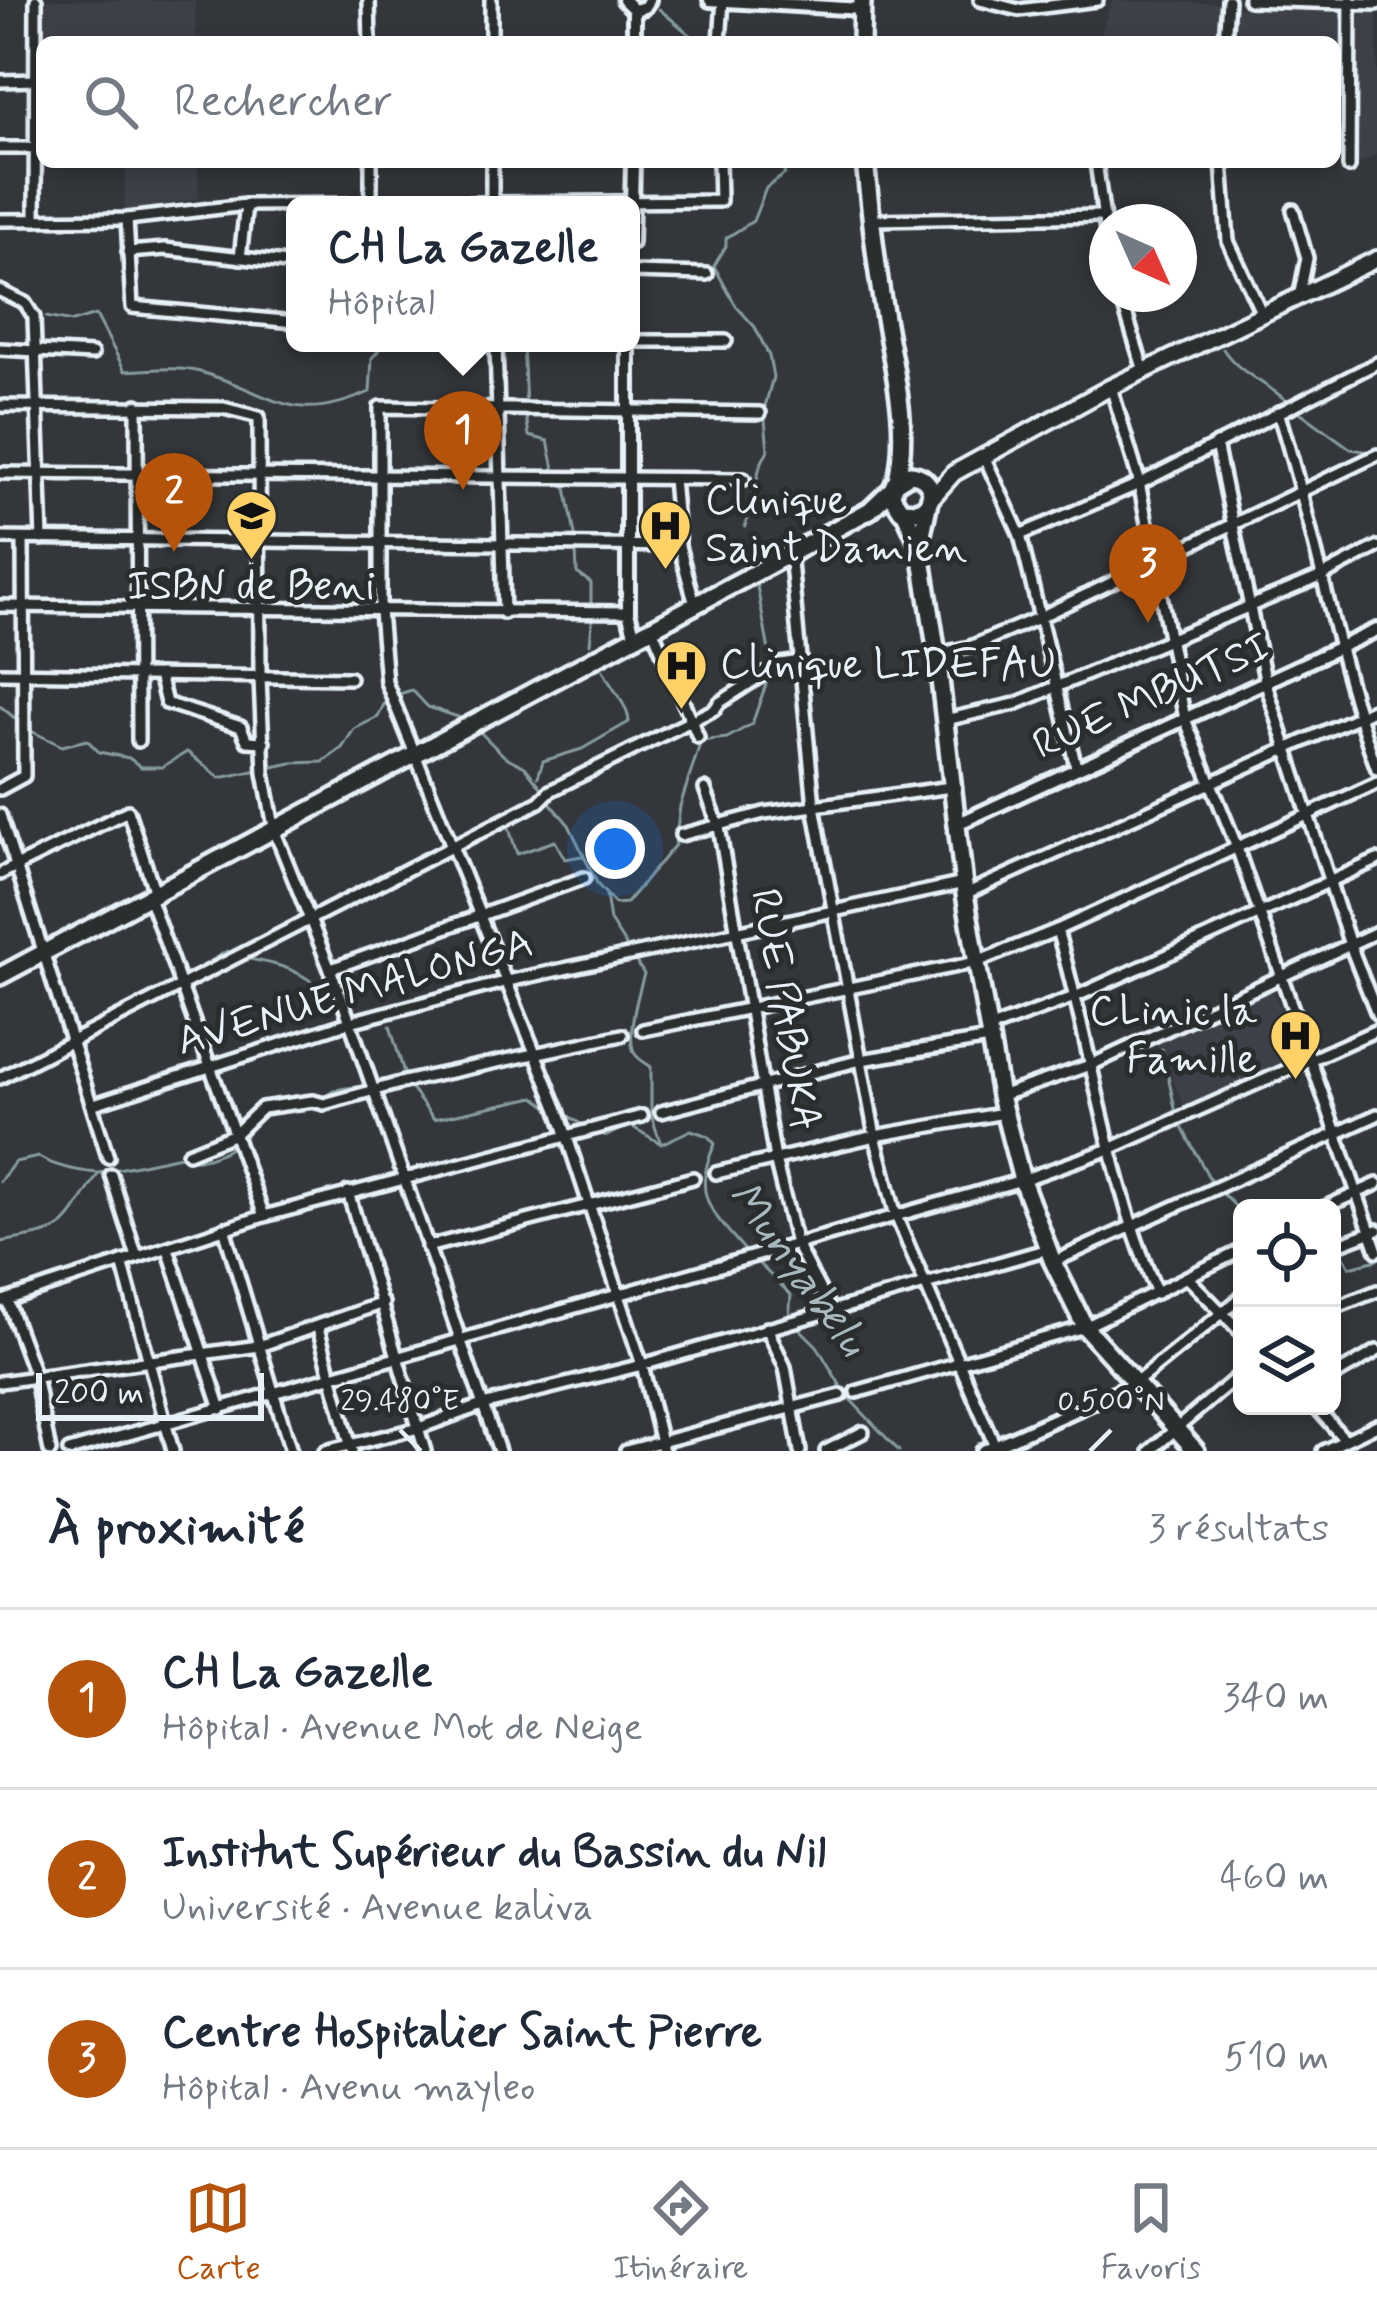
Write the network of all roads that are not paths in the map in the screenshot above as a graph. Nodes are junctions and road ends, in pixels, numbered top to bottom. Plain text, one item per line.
1 (36, 0) edge
2 (369, 0) edge
3 (491, 0) edge
4 (624, 0) edge
5 (649, 0) edge
6 (710, 0) edge
7 (722, 0) edge
8 (980, 0) edge
9 (1097, 0) edge
10 (1228, 0) edge
11 (1249, 0) edge
12 (1350, 2) edge
13 (862, 4) edge
14 (1377, 4) edge
15 (634, 10) junction
16 (36, 36) edge
17 (370, 36) edge
18 (491, 36) edge
19 (634, 36) edge
20 (720, 36) edge
21 (861, 36) edge
22 (1225, 36) edge
23 (36, 80) edge
24 (0, 81) edge
25 (36, 103) edge
26 (0, 148) edge
27 (34, 148) junction
28 (1349, 166) dead end
29 (718, 168) edge
30 (866, 168) edge
31 (1097, 168) edge
32 (1222, 168) edge
33 (640, 204) edge
34 (1100, 204) edge
35 (246, 205) junction
36 (286, 205) edge
37 (1293, 210) dead end
38 (1089, 216) edge
39 (127, 219) junction
40 (0, 220) edge
41 (35, 220) junction
42 (872, 220) junction
43 (128, 252) junction
44 (240, 258) junction
45 (1377, 259) edge
46 (286, 263) edge
47 (640, 272) edge
48 (706, 274) dead end
49 (0, 291) edge
50 (1299, 298) junction
51 (1126, 312) edge
52 (1261, 312) junction
53 (286, 321) edge
54 (726, 341) dead end
55 (640, 342) edge
56 (0, 349) edge
57 (34, 351) junction
58 (496, 352) edge
59 (630, 352) edge
60 (92, 354) dead end
61 (1377, 363) edge
62 (1144, 371) junction
63 (1111, 388) junction
64 (137, 405) junction
65 (0, 406) edge
66 (37, 406) junction
67 (500, 408) junction
68 (1287, 408) junction
69 (627, 410) junction
70 (760, 413) dead end
71 (902, 442) junction
72 (1216, 444) junction
73 (1377, 455) edge
74 (984, 456) junction
75 (136, 472) junction
76 (0, 473) edge
77 (40, 473) junction
78 (260, 473) junction
79 (954, 473) junction
80 (382, 474) junction
81 (500, 476) junction
82 (921, 476) junction
83 (628, 477) junction
84 (673, 478) junction
85 (745, 479) dead end
86 (1139, 484) junction
87 (895, 485) junction
88 (1303, 491) junction
89 (929, 502) junction
90 (902, 509) junction
91 (870, 510) junction
92 (1234, 525) junction
93 (1019, 535) junction
94 (0, 538) edge
95 (23, 538) junction
96 (42, 539) junction
97 (137, 539) junction
98 (260, 543) junction
99 (382, 544) junction
100 (501, 545) junction
101 (627, 546) junction
102 (679, 546) junction
103 (920, 546) junction
104 (1377, 547) edge
105 (790, 553) junction
106 (1157, 561) junction
107 (1320, 577) junction
108 (1247, 604) junction
109 (695, 605) junction
110 (0, 606) edge
111 (23, 606) junction
112 (139, 608) junction
113 (259, 610) junction
114 (380, 611) junction
115 (628, 612) junction
116 (504, 613) junction
117 (1038, 618) junction
118 (652, 628) junction
119 (1377, 630) edge
120 (635, 637) junction
121 (1172, 637) junction
122 (1337, 648) junction
123 (937, 654) junction
124 (802, 661) junction
125 (780, 664) dead end
126 (0, 673) edge
127 (25, 674) junction
128 (764, 674) dead end
129 (138, 675) junction
130 (159, 675) junction
131 (350, 677) dead end
132 (260, 678) junction
133 (1266, 683) junction
134 (1055, 688) junction
135 (1377, 708) edge
136 (1358, 717) junction
137 (691, 718) junction
138 (1185, 719) junction
139 (945, 720) junction
140 (698, 737) dead end
141 (138, 742) dead end
142 (264, 742) junction
143 (1286, 749) junction
144 (414, 758) junction
145 (1076, 767) junction
146 (1377, 769) edge
147 (1377, 783) edge
148 (1209, 784) junction
149 (952, 787) junction
150 (0, 789) edge
151 (705, 789) dead end
152 (814, 806) junction
153 (1309, 812) junction
154 (0, 815) edge
155 (955, 825) junction
156 (719, 827) junction
157 (274, 832) junction
158 (681, 835) dead end
159 (1236, 844) junction
160 (454, 847) junction
161 (1377, 860) edge
162 (18, 865) junction
163 (0, 874) edge
164 (584, 878) dead end
165 (1330, 879) junction
166 (965, 888) junction
167 (152, 895) junction
168 (834, 908) junction
169 (1258, 913) junction
170 (479, 915) junction
171 (312, 918) junction
172 (737, 929) junction
173 (1057, 930) junction
174 (1377, 932) edge
175 (1350, 945) junction
176 (42, 953) junction
177 (977, 962) junction
178 (331, 969) junction
179 (0, 976) edge
180 (1283, 977) junction
181 (508, 980) junction
182 (180, 984) junction
183 (846, 989) junction
184 (1076, 996) junction
185 (749, 1009) junction
186 (1377, 1014) edge
187 (350, 1022) junction
188 (643, 1030) dead end
189 (1377, 1030) edge
190 (988, 1034) junction
191 (622, 1035) dead end
192 (73, 1039) junction
193 (536, 1052) junction
194 (1311, 1058) junction
195 (861, 1060) junction
196 (1093, 1064) junction
197 (209, 1066) junction
198 (0, 1078) edge
199 (763, 1084) junction
200 (370, 1087) junction
201 (94, 1104) junction
202 (1002, 1105) junction
203 (661, 1112) dead end
204 (1377, 1114) edge
205 (642, 1116) dead end
206 (1338, 1132) junction
207 (566, 1135) junction
208 (875, 1136) junction
209 (237, 1140) junction
210 (1110, 1149) junction
211 (188, 1153) dead end
212 (108, 1157) dead end
213 (775, 1159) junction
214 (716, 1173) dead end
215 (111, 1175) dead end
216 (402, 1176) junction
217 (693, 1178) dead end
218 (1022, 1180) junction
219 (1377, 1184) edge
220 (348, 1192) junction
221 (1358, 1192) junction
222 (1341, 1200) edge
223 (589, 1207) junction
224 (264, 1216) junction
225 (896, 1216) junction
226 (224, 1228) junction
227 (1130, 1228) junction
228 (1374, 1231) edge
229 (796, 1244) junction
230 (1341, 1244) edge
231 (427, 1247) junction
232 (168, 1249) junction
233 (1377, 1251) edge
234 (1233, 1254) edge
235 (1051, 1255) junction
236 (137, 1257) junction
237 (122, 1262) junction
238 (1187, 1276) junction
239 (923, 1282) junction
240 (1377, 1291) edge
241 (1157, 1293) junction
242 (618, 1295) junction
243 (4, 1301) edge
244 (382, 1303) junction
245 (1233, 1303) edge
246 (1337, 1307) edge
247 (830, 1309) junction
248 (1220, 1312) junction
249 (1233, 1324) edge
250 (1085, 1327) junction
251 (318, 1328) junction
252 (767, 1328) junction
253 (462, 1340) junction
254 (259, 1346) junction
255 (1377, 1352) edge
256 (204, 1353) junction
257 (400, 1358) junction
258 (151, 1361) junction
259 (960, 1364) junction
260 (641, 1365) junction
261 (1341, 1372) edge
262 (35, 1376) junction
263 (331, 1379) junction
264 (1233, 1381) edge
265 (0, 1382) edge
266 (1134, 1384) junction
267 (856, 1392) dead end
268 (274, 1395) junction
269 (841, 1395) dead end
270 (482, 1405) junction
271 (794, 1408) junction
272 (221, 1409) junction
273 (1323, 1415) edge
274 (165, 1423) junction
275 (1377, 1424) edge
276 (419, 1428) junction
277 (1177, 1431) junction
278 (863, 1432) dead end
279 (1345, 1440) junction
280 (662, 1446) edge
281 (995, 1448) edge
282 (351, 1449) edge
283 (50, 1451) edge
284 (69, 1451) edge
285 (173, 1451) edge
286 (291, 1451) edge
287 (325, 1451) edge
288 (425, 1451) edge
289 (499, 1451) edge
290 (626, 1451) edge
291 (800, 1451) edge
292 (826, 1451) edge
293 (1150, 1451) edge
294 (1196, 1451) edge
295 (1323, 1451) edge

1 - 16 street
2 - 17 street
3 - 18 street
4 - 15 street
5 - 15 street
6 - 7 street
7 - 13 street
7 - 20 street
8 - 9 street
10 - 22 street
11 - 12 street
12 - 14 street
12 - 28 street
13 - 21 highway
15 - 19 street
23 - 24 street
25 - 27 street
26 - 27 street
27 - 41 street
29 - 33 street
30 - 42 highway
31 - 34 street
32 - 52 street
35 - 36 street
35 - 39 street
35 - 44 street
37 - 50 street
38 - 42 street
39 - 41 street
39 - 43 street
40 - 41 street
42 - 71 highway
43 - 44 street
43 - 53 street
44 - 46 street
45 - 50 main road
47 - 48 street
49 - 57 street
50 - 52 main road
51 - 62 street
52 - 62 main road
54 - 55 street
56 - 57 street
57 - 60 street
57 - 66 street
58 - 67 street
59 - 69 street
61 - 68 street
62 - 63 main road
63 - 74 main road
63 - 86 street
64 - 66 street
64 - 75 street
64 - 78 street
65 - 66 street
66 - 77 street
67 - 69 street
67 - 80 street
67 - 81 street
68 - 72 street
68 - 88 street
69 - 70 street
69 - 83 street
71 - 82 highway
71 - 87 highway
72 - 86 street
72 - 92 street
73 - 88 street
74 - 79 main road
74 - 93 street
75 - 77 street
75 - 78 street
75 - 97 street
76 - 77 street
77 - 96 street
78 - 80 street
78 - 98 street
79 - 82 main road
79 - 89 main road
80 - 81 street
80 - 99 street
81 - 83 street
81 - 100 street
82 - 87 highway
82 - 89 highway
83 - 84 street
83 - 101 street
84 - 85 street
84 - 102 street
86 - 93 street
86 - 106 street
87 - 90 highway
87 - 91 highway
88 - 92 street
88 - 107 street
89 - 90 highway
89 - 103 highway
90 - 91 highway
90 - 103 highway
91 - 105 highway
92 - 106 street
92 - 108 street
93 - 117 street
94 - 95 street
95 - 96 street
95 - 111 street
96 - 97 street
97 - 98 street
97 - 112 street
98 - 99 street
98 - 113 street
99 - 100 street
99 - 114 street
100 - 101 street
100 - 116 street
101 - 102 street
101 - 115 street
102 - 109 street
103 - 123 highway
104 - 107 street
105 - 109 highway
105 - 124 street
106 - 117 street
106 - 121 street
107 - 108 street
107 - 122 street
108 - 121 street
108 - 133 street
109 - 118 highway
110 - 111 street
111 - 112 street
111 - 127 street
112 - 113 street
112 - 129 street
113 - 114 street
113 - 132 street
114 - 116 street
114 - 144 street
115 - 116 street
115 - 120 street
117 - 123 street
117 - 134 street
118 - 120 highway
118 - 137 street
119 - 122 street, RUE MBUTSI
120 - 144 highway
121 - 134 street
121 - 138 street
122 - 133 street, RUE MBUTSI
122 - 136 street
123 - 139 highway
124 - 125 street
124 - 152 street
126 - 127 street
127 - 129 street
127 - 150 street
128 - 137 street
129 - 130 street
129 - 141 street
130 - 132 street
130 - 142 street
131 - 132 street
132 - 142 street
133 - 138 street, RUE MBUTSI
133 - 143 street
134 - 139 street
134 - 145 street
135 - 136 street, AVENUE MALONGA
136 - 143 street, AVENUE MALONGA
136 - 146 street
137 - 140 street
137 - 160 street
138 - 145 street, RUE MBUTSI
138 - 148 street
139 - 149 highway
142 - 157 street
143 - 148 street, AVENUE MALONGA
143 - 153 street
144 - 157 highway
144 - 160 street
145 - 155 street, RUE MBUTSI
147 - 153 street
148 - 159 street
148 - 166 street, AVENUE MALONGA
149 - 152 street
149 - 155 highway
151 - 156 street, RUE PABUKA
152 - 156 street
152 - 168 street
153 - 159 street
153 - 165 street
154 - 162 street
155 - 166 highway
156 - 158 street
156 - 172 street, RUE PABUKA
157 - 167 highway
157 - 171 street
159 - 169 street
159 - 173 street
160 - 170 street
160 - 171 street
161 - 165 street
162 - 163 street
162 - 167 street
162 - 176 street
164 - 170 street
165 - 169 street
165 - 175 street
166 - 168 street, AVENUE MALONGA
166 - 177 highway
167 - 176 highway
167 - 182 street
168 - 172 street, AVENUE MALONGA
168 - 183 street
169 - 180 street
169 - 184 street
170 - 178 street
170 - 181 street
171 - 178 street
171 - 182 street
172 - 181 street, AVENUE MALONGA
172 - 185 street, RUE PABUKA
173 - 177 street
173 - 184 street
174 - 175 street
175 - 180 street
175 - 186 street
176 - 179 highway
176 - 192 street
177 - 183 street
177 - 190 highway
178 - 187 street
180 - 194 street
180 - 196 street
181 - 187 street, AVENUE MALONGA
181 - 193 street
182 - 192 street
182 - 197 street
183 - 185 street
183 - 195 street
184 - 190 street
184 - 196 street
185 - 188 street
185 - 199 street, RUE PABUKA
187 - 197 street, AVENUE MALONGA
187 - 200 street
189 - 194 street
190 - 195 street
190 - 202 highway
191 - 193 street
192 - 198 street
192 - 201 street
193 - 200 street
193 - 207 street
194 - 206 street
194 - 210 street
195 - 199 street
195 - 208 street
196 - 202 street
196 - 210 street
197 - 201 street, AVENUE MALONGA
197 - 209 street
199 - 203 street
199 - 213 street, RUE PABUKA
200 - 209 street
200 - 216 street
201 - 212 street
202 - 208 street
202 - 218 highway
204 - 206 street
205 - 207 street
206 - 221 street
206 - 227 street
207 - 216 street
207 - 223 street
208 - 213 street
208 - 225 street
209 - 211 street
209 - 224 street
210 - 218 street
210 - 227 street
213 - 214 street
213 - 229 street, RUE PABUKA
215 - 236 street
216 - 220 street
216 - 231 street
217 - 223 street
218 - 225 street
218 - 235 highway
219 - 221 street
220 - 224 street
220 - 244 street
221 - 222 street
221 - 228 street
223 - 231 street
223 - 242 street
224 - 226 street
225 - 229 street
225 - 239 street
226 - 232 street
226 - 254 street
227 - 235 street
227 - 241 street
228 - 230 street
228 - 233 street
229 - 242 street
229 - 247 street, RUE PABUKA
231 - 253 street
232 - 236 street
232 - 256 street
234 - 238 street
235 - 239 street
235 - 250 highway
236 - 237 street
237 - 243 street
237 - 258 street
238 - 241 street
238 - 248 street
239 - 247 street
239 - 259 street
240 - 246 street
241 - 250 street
242 - 253 street
242 - 260 street
243 - 262 street
244 - 251 street
244 - 257 street
245 - 248 street
247 - 252 street
248 - 249 street
248 - 266 street
250 - 259 street
250 - 266 highway
251 - 254 street
251 - 263 street
252 - 260 street
252 - 271 street
253 - 257 street
253 - 270 street
254 - 256 street
254 - 268 street
255 - 261 street
256 - 258 street
256 - 272 street
257 - 263 street
257 - 276 street
258 - 262 street
258 - 274 street
259 - 267 street
259 - 281 street
260 - 270 street
260 - 280 street
262 - 265 street
262 - 283 street
263 - 268 street
263 - 282 street
264 - 277 street
266 - 277 highway
266 - 281 street
268 - 272 street
268 - 286 street
269 - 271 street
270 - 276 street
270 - 289 street
271 - 280 street
271 - 291 street
272 - 274 street
273 - 279 street
274 - 284 street
274 - 285 street
275 - 279 street
276 - 282 street
276 - 288 street
277 - 293 street
277 - 294 highway
278 - 292 street
279 - 295 street
280 - 290 street
282 - 287 street

